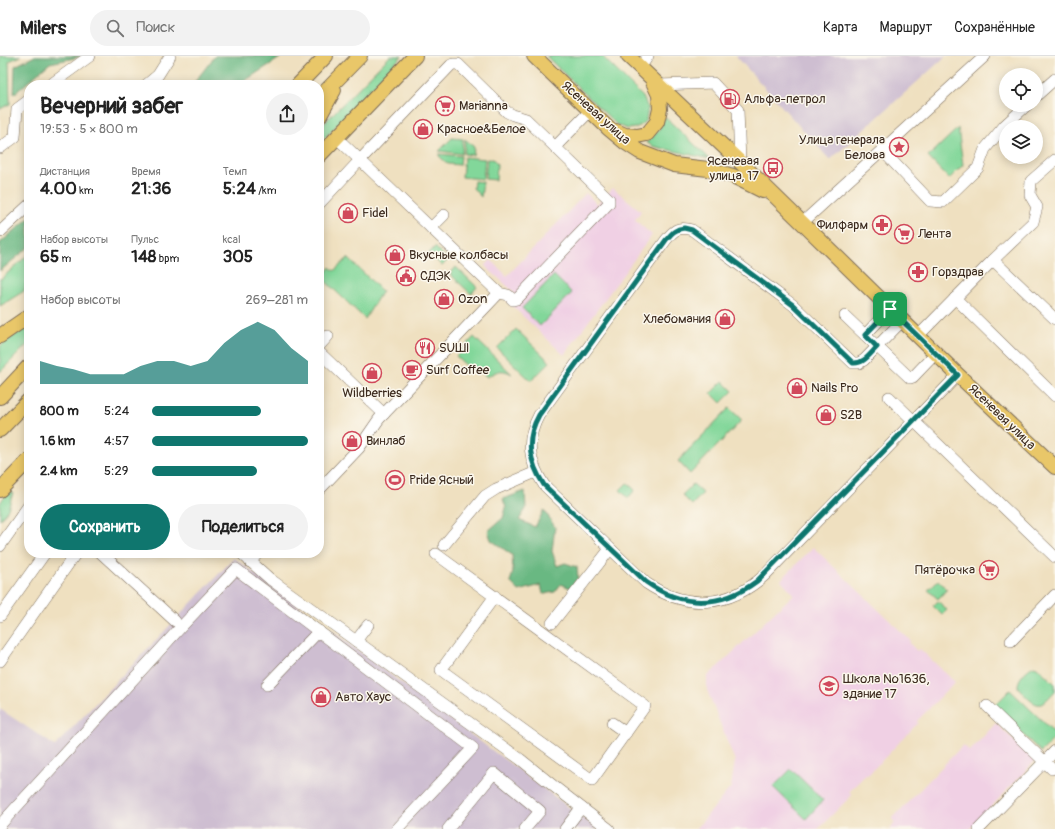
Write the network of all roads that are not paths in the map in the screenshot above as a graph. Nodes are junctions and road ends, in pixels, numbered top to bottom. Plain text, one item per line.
1 (90, 56) edge
2 (170, 56) edge
3 (326, 56) edge
4 (360, 56) edge
5 (415, 56) edge
6 (534, 56) edge
7 (628, 56) edge
8 (983, 57) edge
9 (649, 72) edge
10 (342, 74) junction
11 (1055, 79) edge
12 (57, 80) edge
13 (153, 80) edge
14 (303, 80) edge
15 (1043, 90) edge
16 (324, 93) edge
17 (24, 104) edge
18 (324, 108) edge
19 (590, 111) junction
20 (1019, 112) edge
21 (608, 128) junction
22 (336, 138) junction
23 (555, 147) junction
24 (0, 148) edge
25 (882, 150) junction
26 (324, 151) edge
27 (360, 160) junction
28 (1055, 160) edge
29 (740, 162) junction
30 (777, 198) junction
31 (324, 199) edge
32 (24, 210) edge
33 (444, 215) dead end
34 (802, 223) junction
35 (431, 228) junction
36 (0, 232) edge
37 (994, 260) junction
38 (499, 293) junction
39 (955, 298) junction
40 (890, 309) junction
41 (846, 316) dead end
42 (24, 319) edge
43 (1055, 319) edge
44 (902, 321) junction
45 (865, 335) junction
46 (0, 336) edge
47 (328, 336) dead end
48 (918, 336) junction
49 (324, 340) edge
50 (877, 347) junction
51 (936, 353) junction
52 (324, 357) edge
53 (24, 371) edge
54 (958, 375) junction
55 (1055, 396) edge
56 (0, 397) edge
57 (889, 397) dead end
58 (24, 408) edge
59 (384, 414) junction
60 (913, 421) junction
61 (0, 430) edge
62 (1055, 468) edge
63 (24, 470) edge
64 (536, 472) junction
65 (324, 485) edge
66 (0, 490) edge
67 (24, 512) edge
68 (444, 544) dead end
69 (0, 546) edge
70 (610, 549) junction
71 (436, 554) dead end
72 (41, 558) edge
73 (72, 558) edge
74 (106, 558) edge
75 (246, 558) edge
76 (254, 558) edge
77 (1055, 558) edge
78 (250, 562) junction
79 (1055, 595) edge
80 (495, 596) junction
81 (0, 616) edge
82 (175, 621) dead end
83 (368, 624) dead end
84 (552, 624) dead end
85 (319, 631) junction
86 (1011, 640) dead end
87 (356, 641) junction
88 (0, 661) edge
89 (267, 685) dead end
90 (987, 706) dead end
91 (612, 723) dead end
92 (626, 733) junction
93 (1055, 751) edge
94 (1048, 765) junction
95 (581, 808) junction
96 (0, 825) edge
97 (397, 829) edge
98 (448, 829) edge
99 (525, 829) edge
100 (566, 829) edge
101 (609, 829) edge
102 (980, 829) edge

1 - 12 street
2 - 13 street
3 - 14 main road
4 - 10 main road
5 - 22 main road
6 - 19 main road, Ясеневая улица
7 - 9 main road, Ясеневая улица
8 - 25 street
9 - 21 main road
9 - 29 main road, Ясеневая улица
9 - 29 street
10 - 16 main road
10 - 18 main road
11 - 15 street
17 - 24 street
19 - 21 main road, Ясеневая улица
19 - 23 street
20 - 25 street
21 - 30 main road, Ясеневая улица
22 - 26 main road
22 - 27 street
23 - 27 street
23 - 38 street
25 - 34 street
27 - 31 street
27 - 35 street
28 - 37 street
29 - 30 main road, Ясеневая улица
30 - 34 main road, Ясеневая улица
32 - 36 street
33 - 35 street
34 - 40 main road, Ясеневая улица
35 - 38 street
37 - 39 street
37 - 43 street
38 - 59 street
39 - 48 street
39 - 55 street
40 - 44 main road, Ясеневая улица
40 - 45 street
41 - 45 street
42 - 46 main road
44 - 48 main road, Ясеневая улица
44 - 50 street
45 - 50 street
47 - 49 street
48 - 51 main road, Ясеневая улица
50 - 51 street
50 - 64 street
51 - 54 main road, Ясеневая улица
52 - 59 street
53 - 56 main road
54 - 60 street
54 - 62 main road, Ясеневая улица
57 - 60 street
58 - 61 main road
59 - 65 street
60 - 70 street
60 - 77 street
63 - 66 main road
64 - 68 street
64 - 70 street
67 - 69 street
70 - 84 street
71 - 80 street
72 - 81 street
73 - 88 street
74 - 82 street
75 - 78 street
76 - 78 street
78 - 87 street
79 - 86 street
80 - 92 street
80 - 92 street
83 - 87 street
85 - 89 street
85 - 96 street
85 - 97 street
87 - 95 street
90 - 94 street
91 - 92 street
93 - 94 street
94 - 102 street
95 - 100 street
95 - 101 street
98 - 99 street

